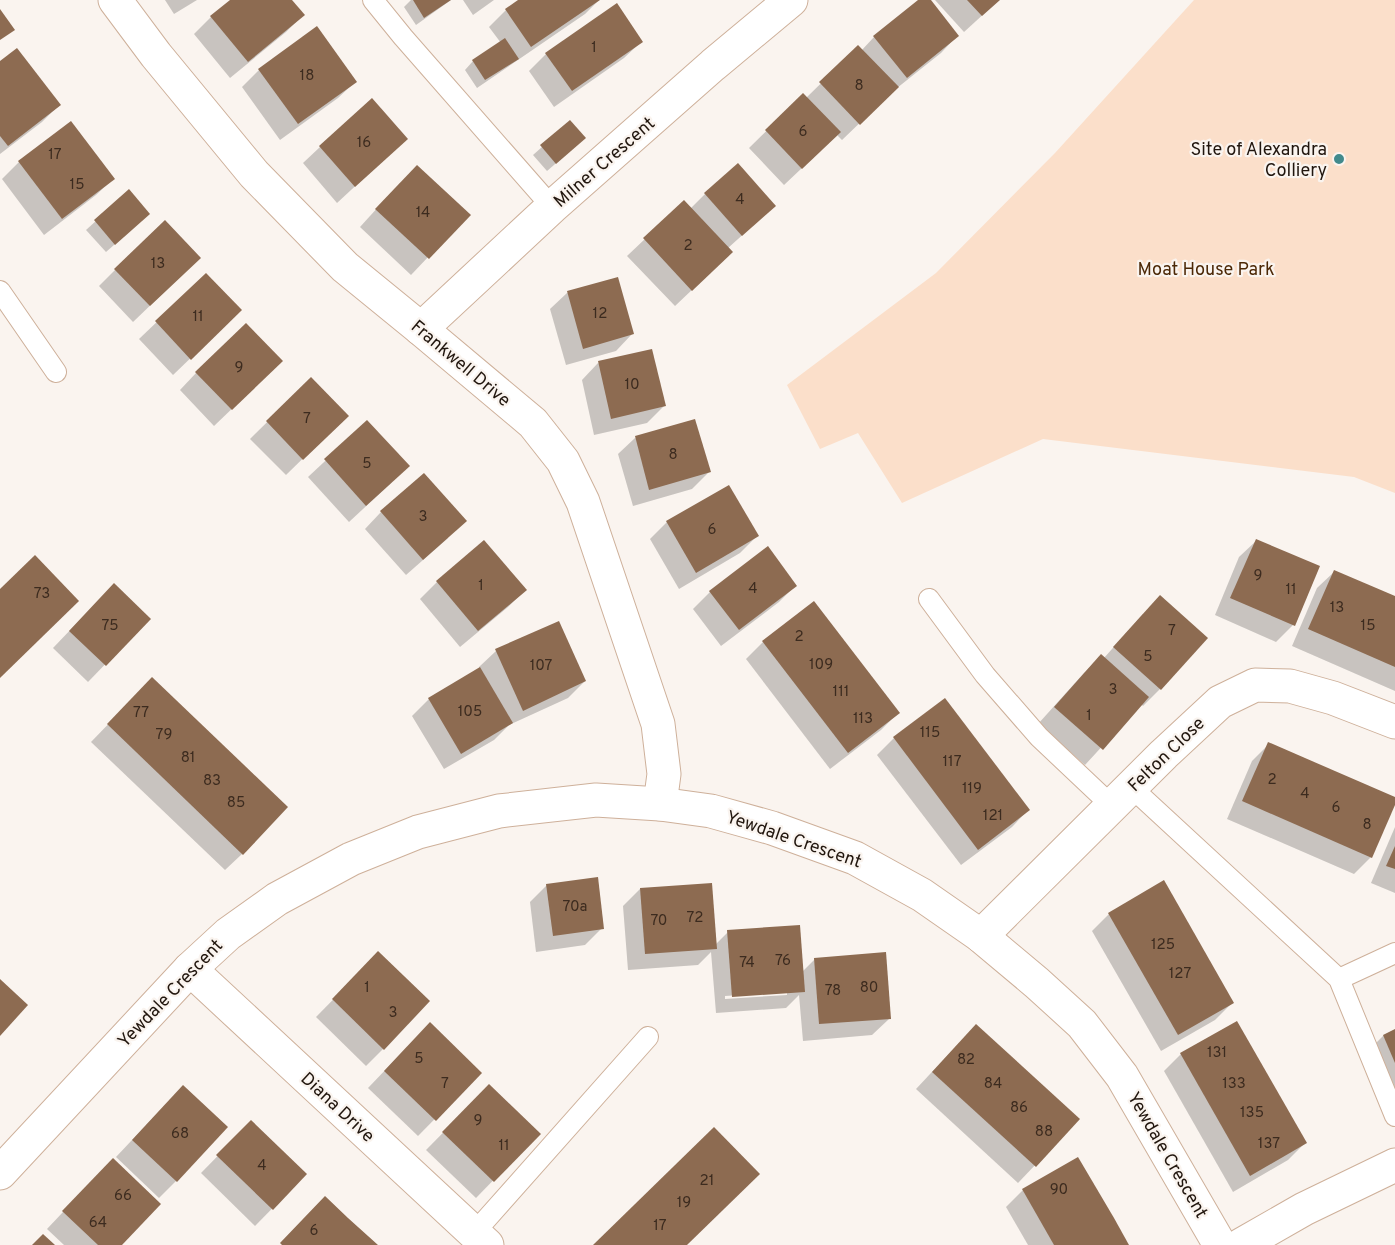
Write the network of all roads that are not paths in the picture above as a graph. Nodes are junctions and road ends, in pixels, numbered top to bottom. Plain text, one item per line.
1 (115, 0) edge
2 (373, 0) edge
3 (791, 0) edge
4 (552, 207) junction
5 (0, 291) edge
6 (422, 329) junction
7 (56, 372) dead end
8 (929, 599) dead end
9 (1395, 722) edge
10 (1122, 797) junction
11 (660, 804) junction
12 (981, 936) junction
13 (1395, 953) edge
14 (190, 969) junction
15 (1339, 979) junction
16 (648, 1037) dead end
17 (1395, 1116) edge
18 (1395, 1165) edge
19 (0, 1173) edge
20 (480, 1239) edge
21 (1220, 1245) edge
22 (1241, 1245) edge

1 - 6 street, Frankwell Drive
2 - 4 lane
3 - 4 street, Milner Crescent
4 - 6 street, Milner Crescent
5 - 7 lane
6 - 11 street, Frankwell Drive
8 - 10 lane
9 - 10 street, Felton Close
10 - 12 street, Felton Close
10 - 15 lane
11 - 12 street, Yewdale Crescent
11 - 14 street, Yewdale Crescent
12 - 21 street, Yewdale Crescent
13 - 15 lane
14 - 19 street, Yewdale Crescent
14 - 20 street, Diana Drive
15 - 17 lane
16 - 20 lane
18 - 22 street

